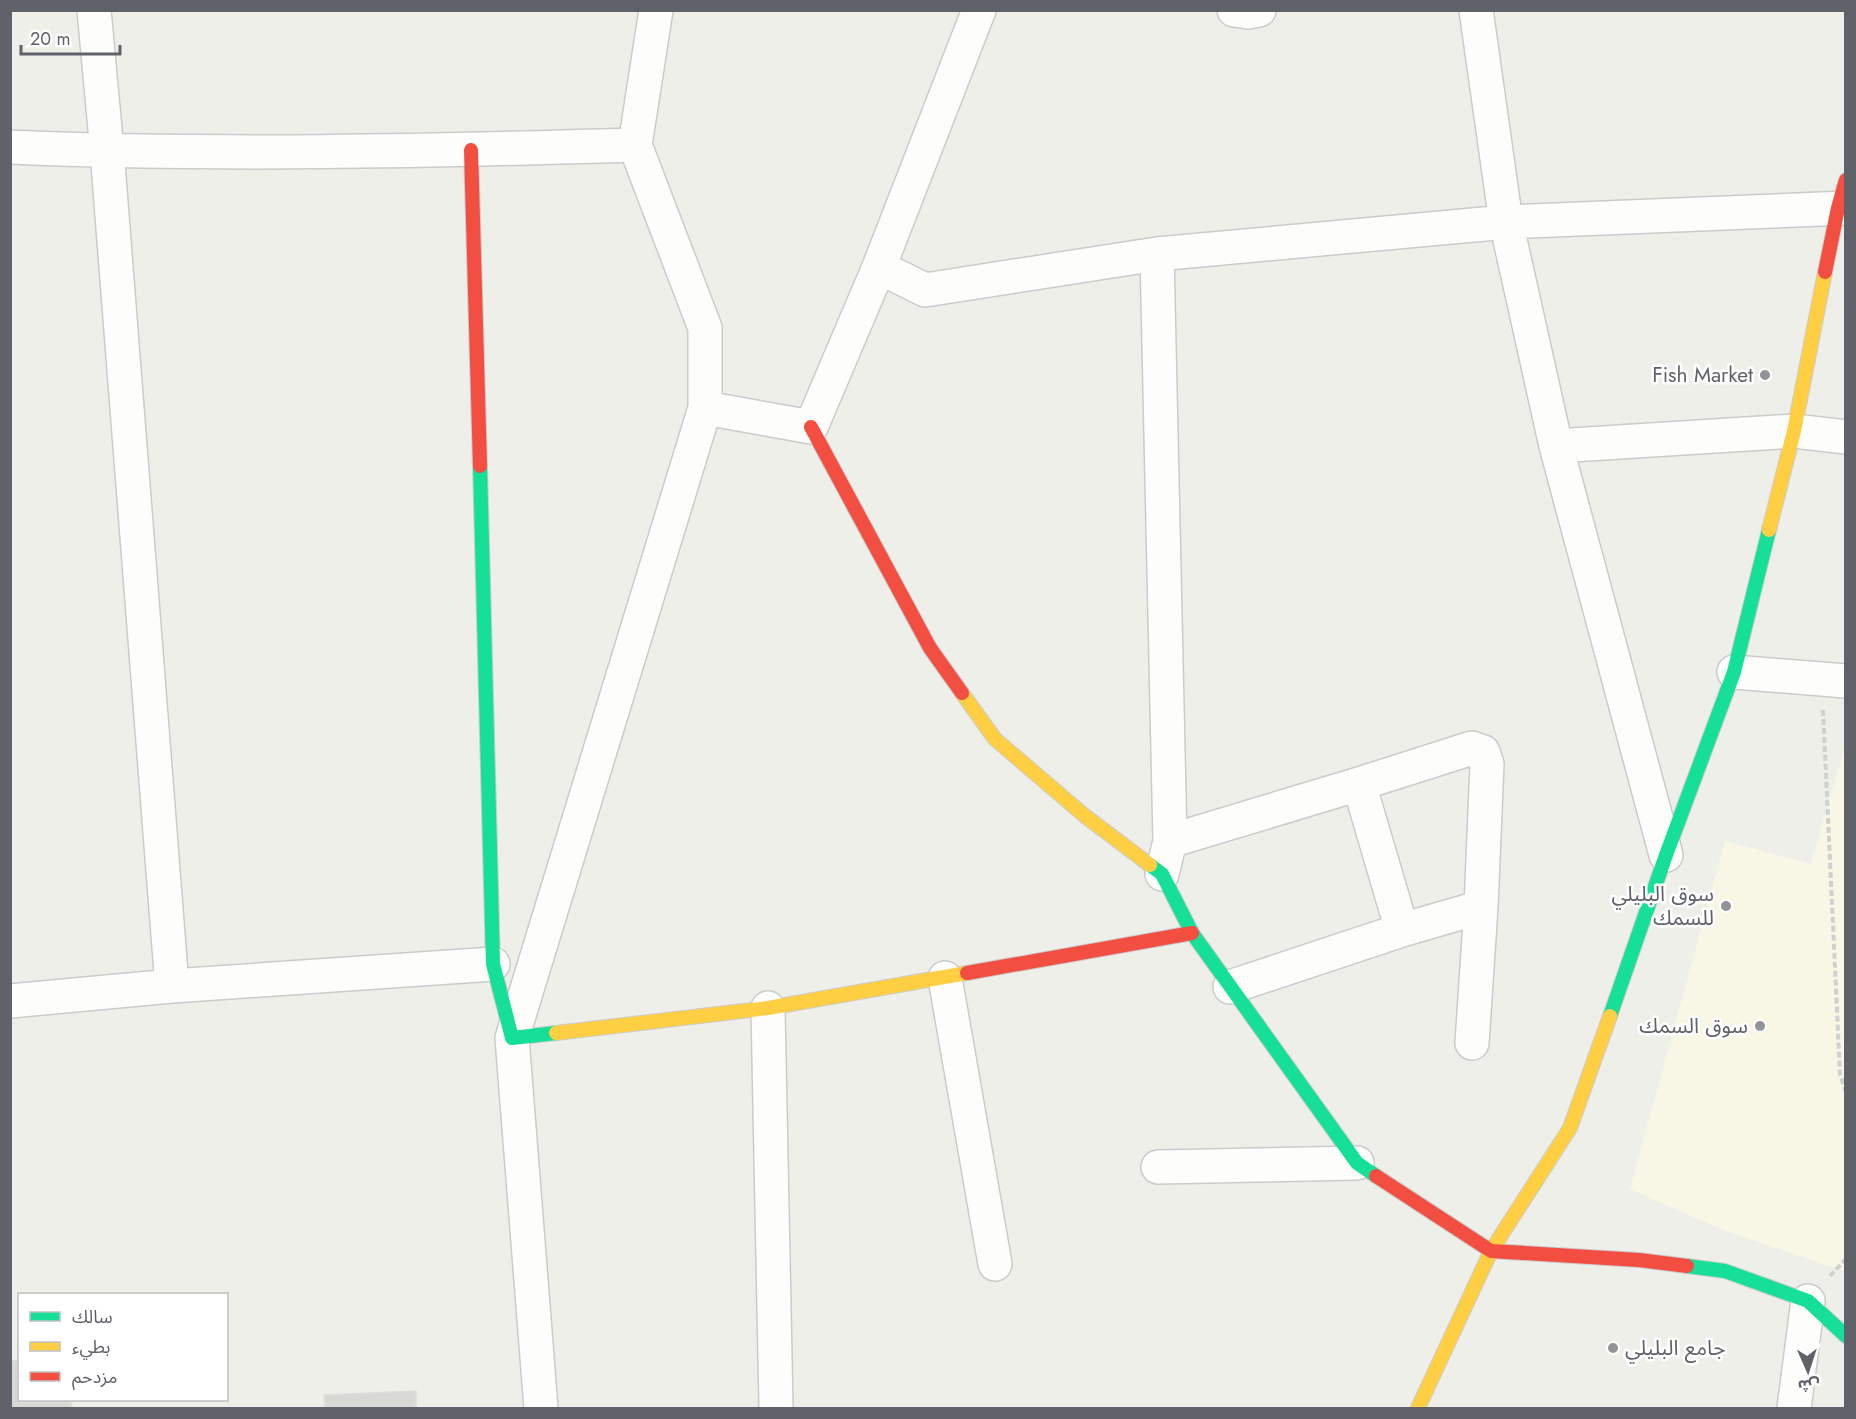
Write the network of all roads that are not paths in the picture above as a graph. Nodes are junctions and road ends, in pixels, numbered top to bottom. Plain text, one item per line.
1 (94, 10) edge
2 (656, 10) edge
3 (979, 10) edge
4 (1234, 10) edge
5 (1259, 10) edge
6 (1476, 10) edge
7 (634, 146) junction
8 (10, 147) edge
9 (471, 150) junction
10 (107, 151) junction
11 (1843, 198) edge
12 (1506, 222) junction
13 (1157, 254) junction
14 (879, 267) junction
15 (705, 408) junction
16 (811, 427) junction
17 (1794, 431) junction
18 (1845, 437) edge
19 (1556, 446) junction
20 (1734, 672) junction
21 (1834, 680) edge
22 (1359, 784) junction
23 (1170, 841) junction
24 (1666, 855) junction
25 (1162, 874) junction
26 (1481, 907) junction
27 (1401, 930) junction
28 (1192, 933) junction
29 (493, 964) junction
30 (945, 978) junction
31 (171, 986) junction
32 (1230, 987) junction
33 (10, 1000) edge
34 (768, 1008) junction
35 (512, 1038) junction
36 (1472, 1043) dead end
37 (1357, 1163) junction
38 (1158, 1167) dead end
39 (1491, 1251) junction
40 (995, 1264) dead end
41 (1808, 1301) junction
42 (1845, 1336) edge
43 (541, 1408) edge
44 (776, 1408) edge
45 (1418, 1408) edge
46 (1794, 1408) edge

1 - 10 street
2 - 7 street
3 - 14 street
4 - 5 street
6 - 12 street
7 - 9 street
7 - 15 street
8 - 10 street
9 - 10 street
9 - 29 street
10 - 31 street
11 - 12 street
11 - 17 street
12 - 13 street
12 - 19 street
13 - 14 street
13 - 23 street
14 - 16 street
15 - 16 street
15 - 35 street
16 - 25 street
17 - 18 street
17 - 19 street
17 - 20 street
19 - 24 street
20 - 21 street
20 - 24 street
22 - 23 street
22 - 26 street
22 - 27 street
23 - 25 street
24 - 39 street
25 - 28 street
26 - 27 street
26 - 36 street
27 - 32 street
28 - 30 street
28 - 32 street
29 - 31 street
29 - 35 street
30 - 34 street
30 - 40 street
31 - 33 street
32 - 37 street
34 - 35 street
34 - 44 street
35 - 43 street
37 - 38 street
37 - 39 street
39 - 41 street
39 - 45 street
41 - 42 street
41 - 46 street

